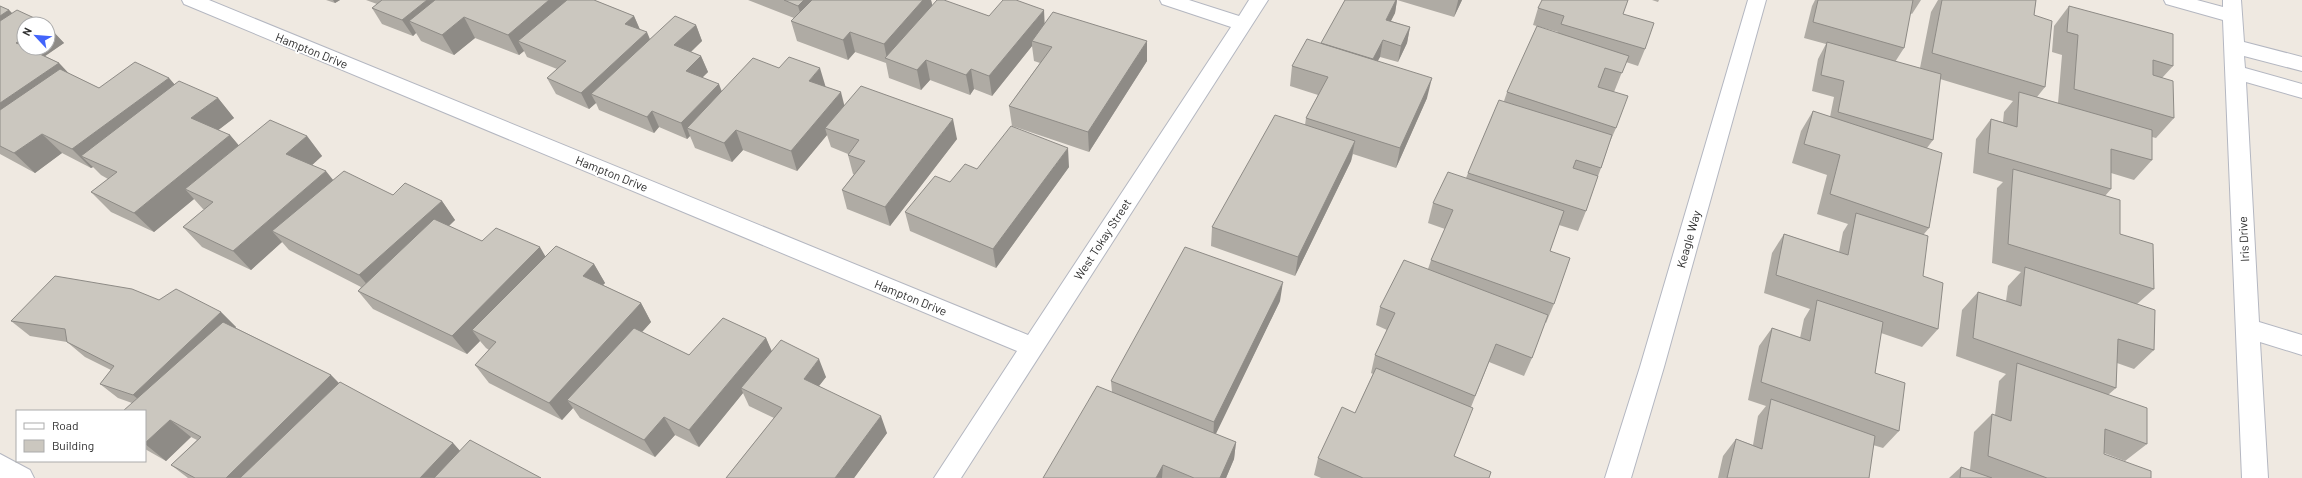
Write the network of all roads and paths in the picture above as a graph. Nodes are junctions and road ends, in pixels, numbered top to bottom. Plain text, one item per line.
1 (191, 0) edge
2 (1169, 0) edge
3 (1259, 0) edge
4 (1757, 0) edge
5 (2173, 0) edge
6 (2233, 8) edge
7 (1243, 24) junction
8 (2234, 46) junction
9 (2302, 64) edge
10 (2235, 72) junction
11 (2302, 91) edge
12 (2248, 328) junction
13 (2302, 345) edge
14 (1032, 347) junction
15 (0, 465) edge
16 (21, 478) edge
17 (947, 478) edge
18 (1618, 478) edge
19 (2255, 478) edge

1 - 14 street, Hampton Drive
2 - 7 street
3 - 7 street, West Tokay Street
4 - 18 street, Keagle Way
5 - 6 street
6 - 8 street, Iris Drive
7 - 14 street, West Tokay Street
8 - 9 street
8 - 10 street, Iris Drive
10 - 11 street
10 - 12 street, Iris Drive
12 - 13 street
12 - 19 street, Iris Drive
14 - 17 street, West Tokay Street
15 - 16 street

